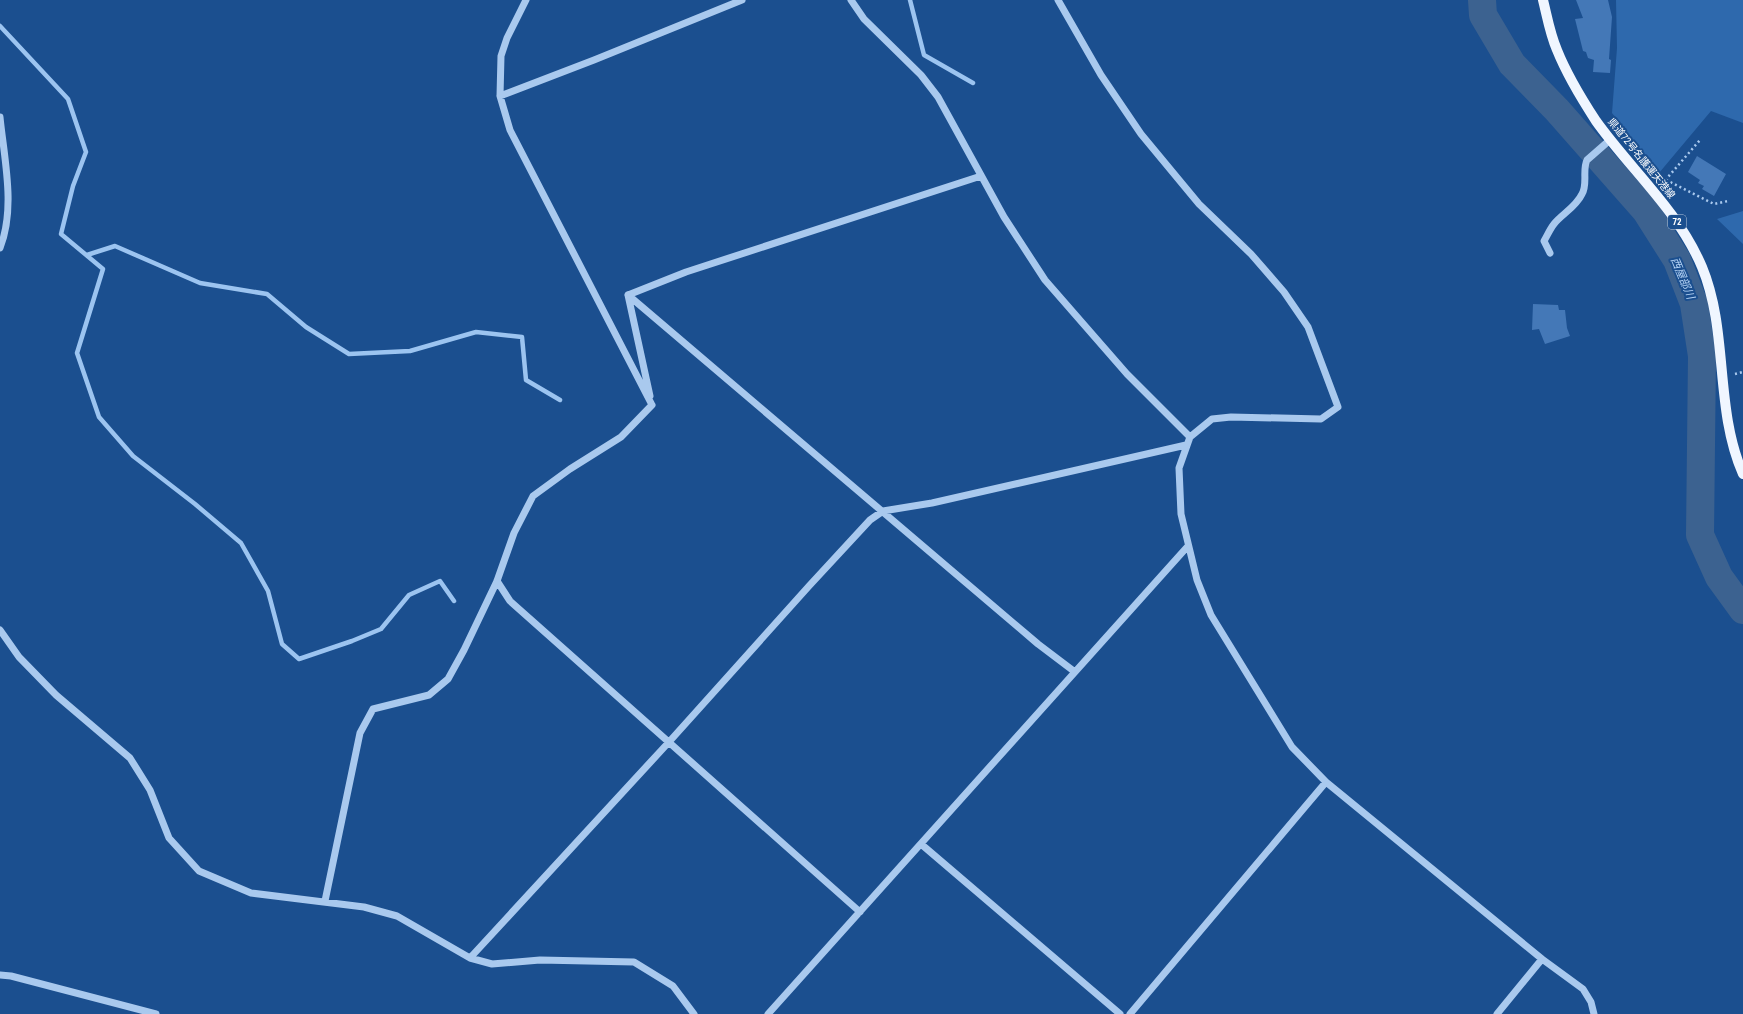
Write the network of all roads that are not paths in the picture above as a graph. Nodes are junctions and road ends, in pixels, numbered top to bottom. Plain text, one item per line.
1 (526, 0) edge
2 (742, 0) edge
3 (851, 0) edge
4 (1058, 0) edge
5 (1543, 0) edge
6 (500, 96) junction
7 (0, 117) edge
8 (1608, 142) junction
9 (981, 176) junction
10 (0, 248) edge
11 (1550, 253) dead end
12 (628, 295) junction
13 (652, 405) junction
14 (1190, 438) junction
15 (1186, 445) junction
16 (1743, 474) edge
17 (883, 511) junction
18 (1188, 546) junction
19 (498, 581) junction
20 (0, 630) edge
21 (1075, 672) junction
22 (669, 742) junction
23 (1326, 782) junction
24 (920, 844) junction
25 (325, 901) junction
26 (860, 912) junction
27 (470, 958) junction
28 (1542, 959) junction
29 (0, 975) edge
30 (156, 1014) edge
31 (694, 1014) edge
32 (768, 1014) edge
33 (1120, 1014) edge
34 (1130, 1014) edge
35 (1497, 1014) edge
36 (1594, 1014) edge

1 - 6 street
2 - 6 street
3 - 9 street
4 - 14 street
5 - 8 main road, 県道72号名護運天港線 / 72
6 - 13 street
7 - 10 street
8 - 11 street
8 - 16 main road, 県道72号名護運天港線 / 72
9 - 12 street
9 - 14 street
12 - 13 street
12 - 17 street
13 - 19 street
14 - 15 street
15 - 17 street
15 - 18 street
17 - 21 street
17 - 22 street
18 - 21 street
18 - 23 street
19 - 22 street
19 - 25 street
20 - 25 street
21 - 24 street
22 - 26 street
22 - 27 street
23 - 28 street
23 - 34 street
24 - 26 street
24 - 33 street
25 - 27 street
26 - 32 street
27 - 31 street
28 - 35 street
28 - 36 street
29 - 30 street

